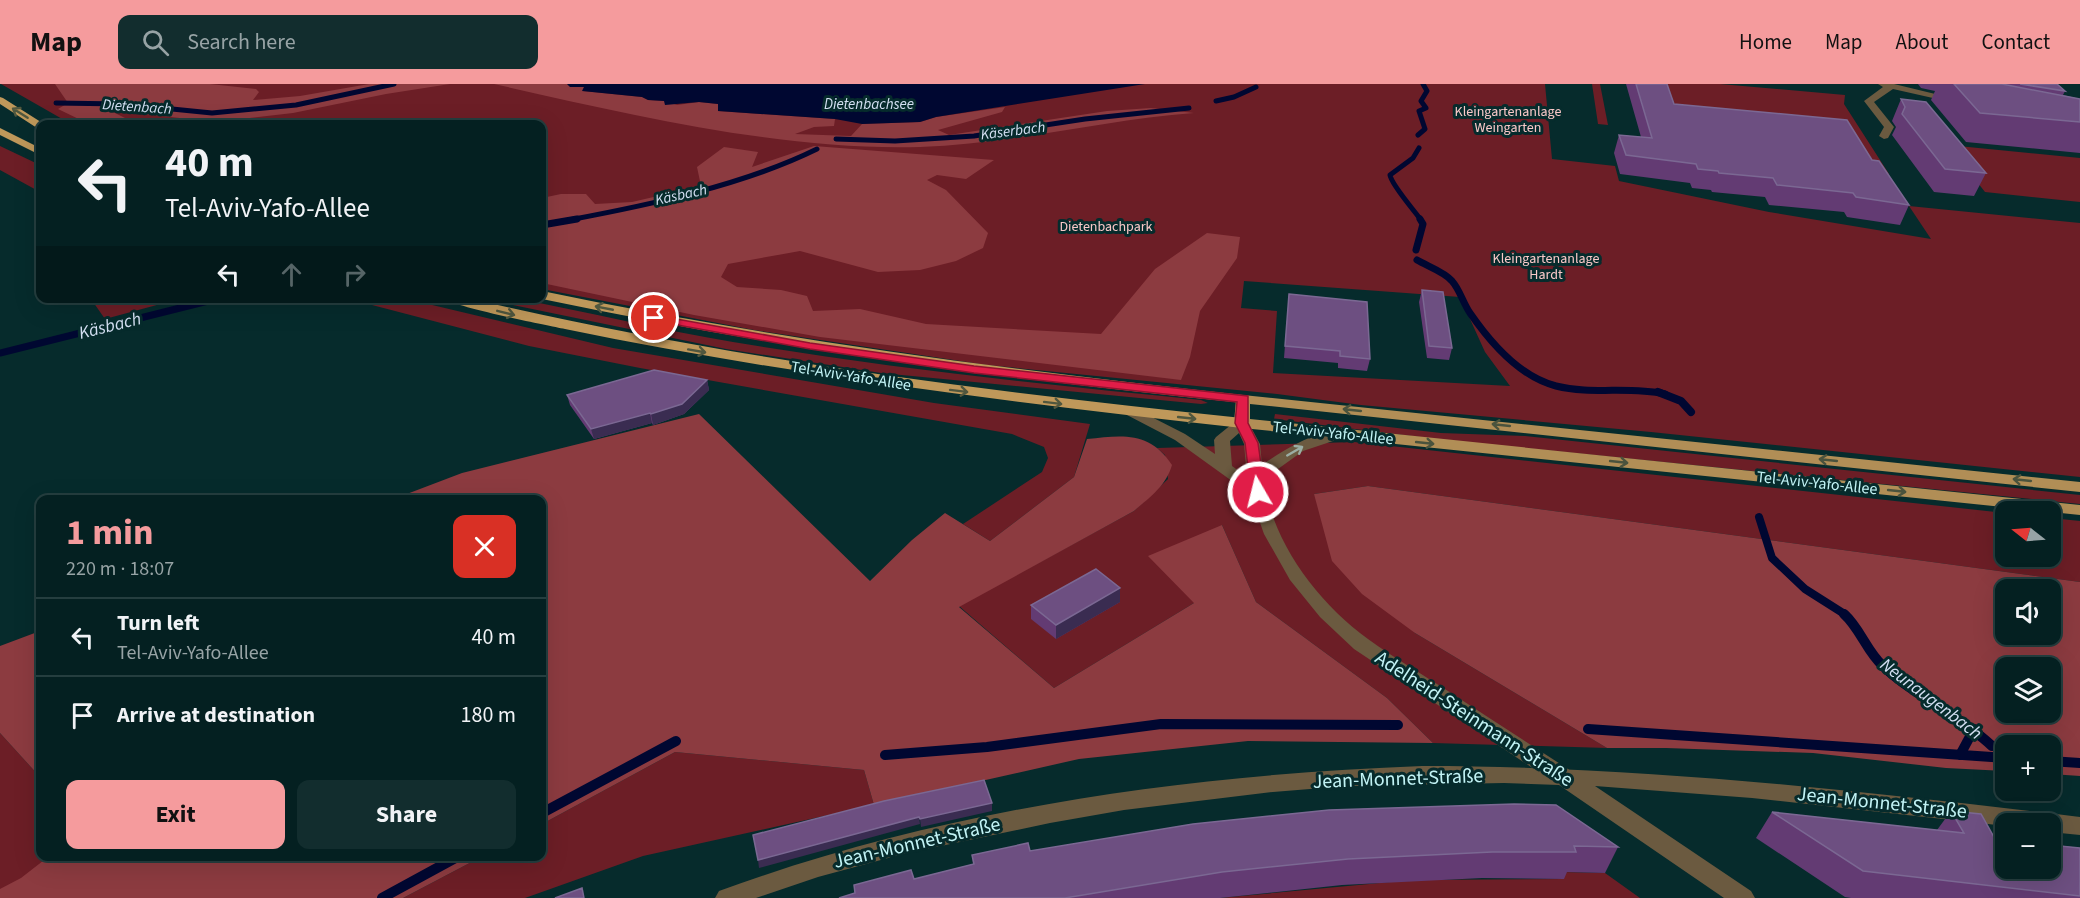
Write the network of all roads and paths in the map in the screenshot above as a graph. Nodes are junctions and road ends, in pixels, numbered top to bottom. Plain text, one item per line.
1 (1886, 85) edge
2 (0, 100) edge
3 (1962, 102) edge
4 (36, 123) edge
5 (0, 131) edge
6 (1884, 136) dead end
7 (36, 150) edge
8 (546, 296) edge
9 (469, 303) edge
10 (1243, 399) junction
11 (1132, 412) junction
12 (1242, 423) junction
13 (1340, 434) junction
14 (1224, 468) junction
15 (1256, 485) junction
16 (2080, 487) edge
17 (2080, 510) edge
18 (1563, 777) junction
19 (2080, 826) edge
20 (727, 898) edge
21 (1743, 898) edge

1 - 3 street
1 - 6 street
4 -> 2 highway
5 - 7 highway
10 -> 8 highway, Tel-Aviv-Yafo-Allee
9 -> 11 highway, Tel-Aviv-Yafo-Allee
10 - 12 main road
16 -> 10 main road, Tel-Aviv-Yafo-Allee
11 -> 12 highway, Tel-Aviv-Yafo-Allee
11 - 14 street
12 - 13 main road, Tel-Aviv-Yafo-Allee
12 - 14 street
12 - 15 street, Adelheid-Steinmann-Straße
15 -> 13 street
13 -> 17 main road, Tel-Aviv-Yafo-Allee
14 - 15 street
15 - 18 street, Adelheid-Steinmann-Straße
18 - 19 street, Jean-Monnet-Straße
18 - 20 street, Jean-Monnet-Straße
18 - 21 street, Adelheid-Steinmann-Straße

